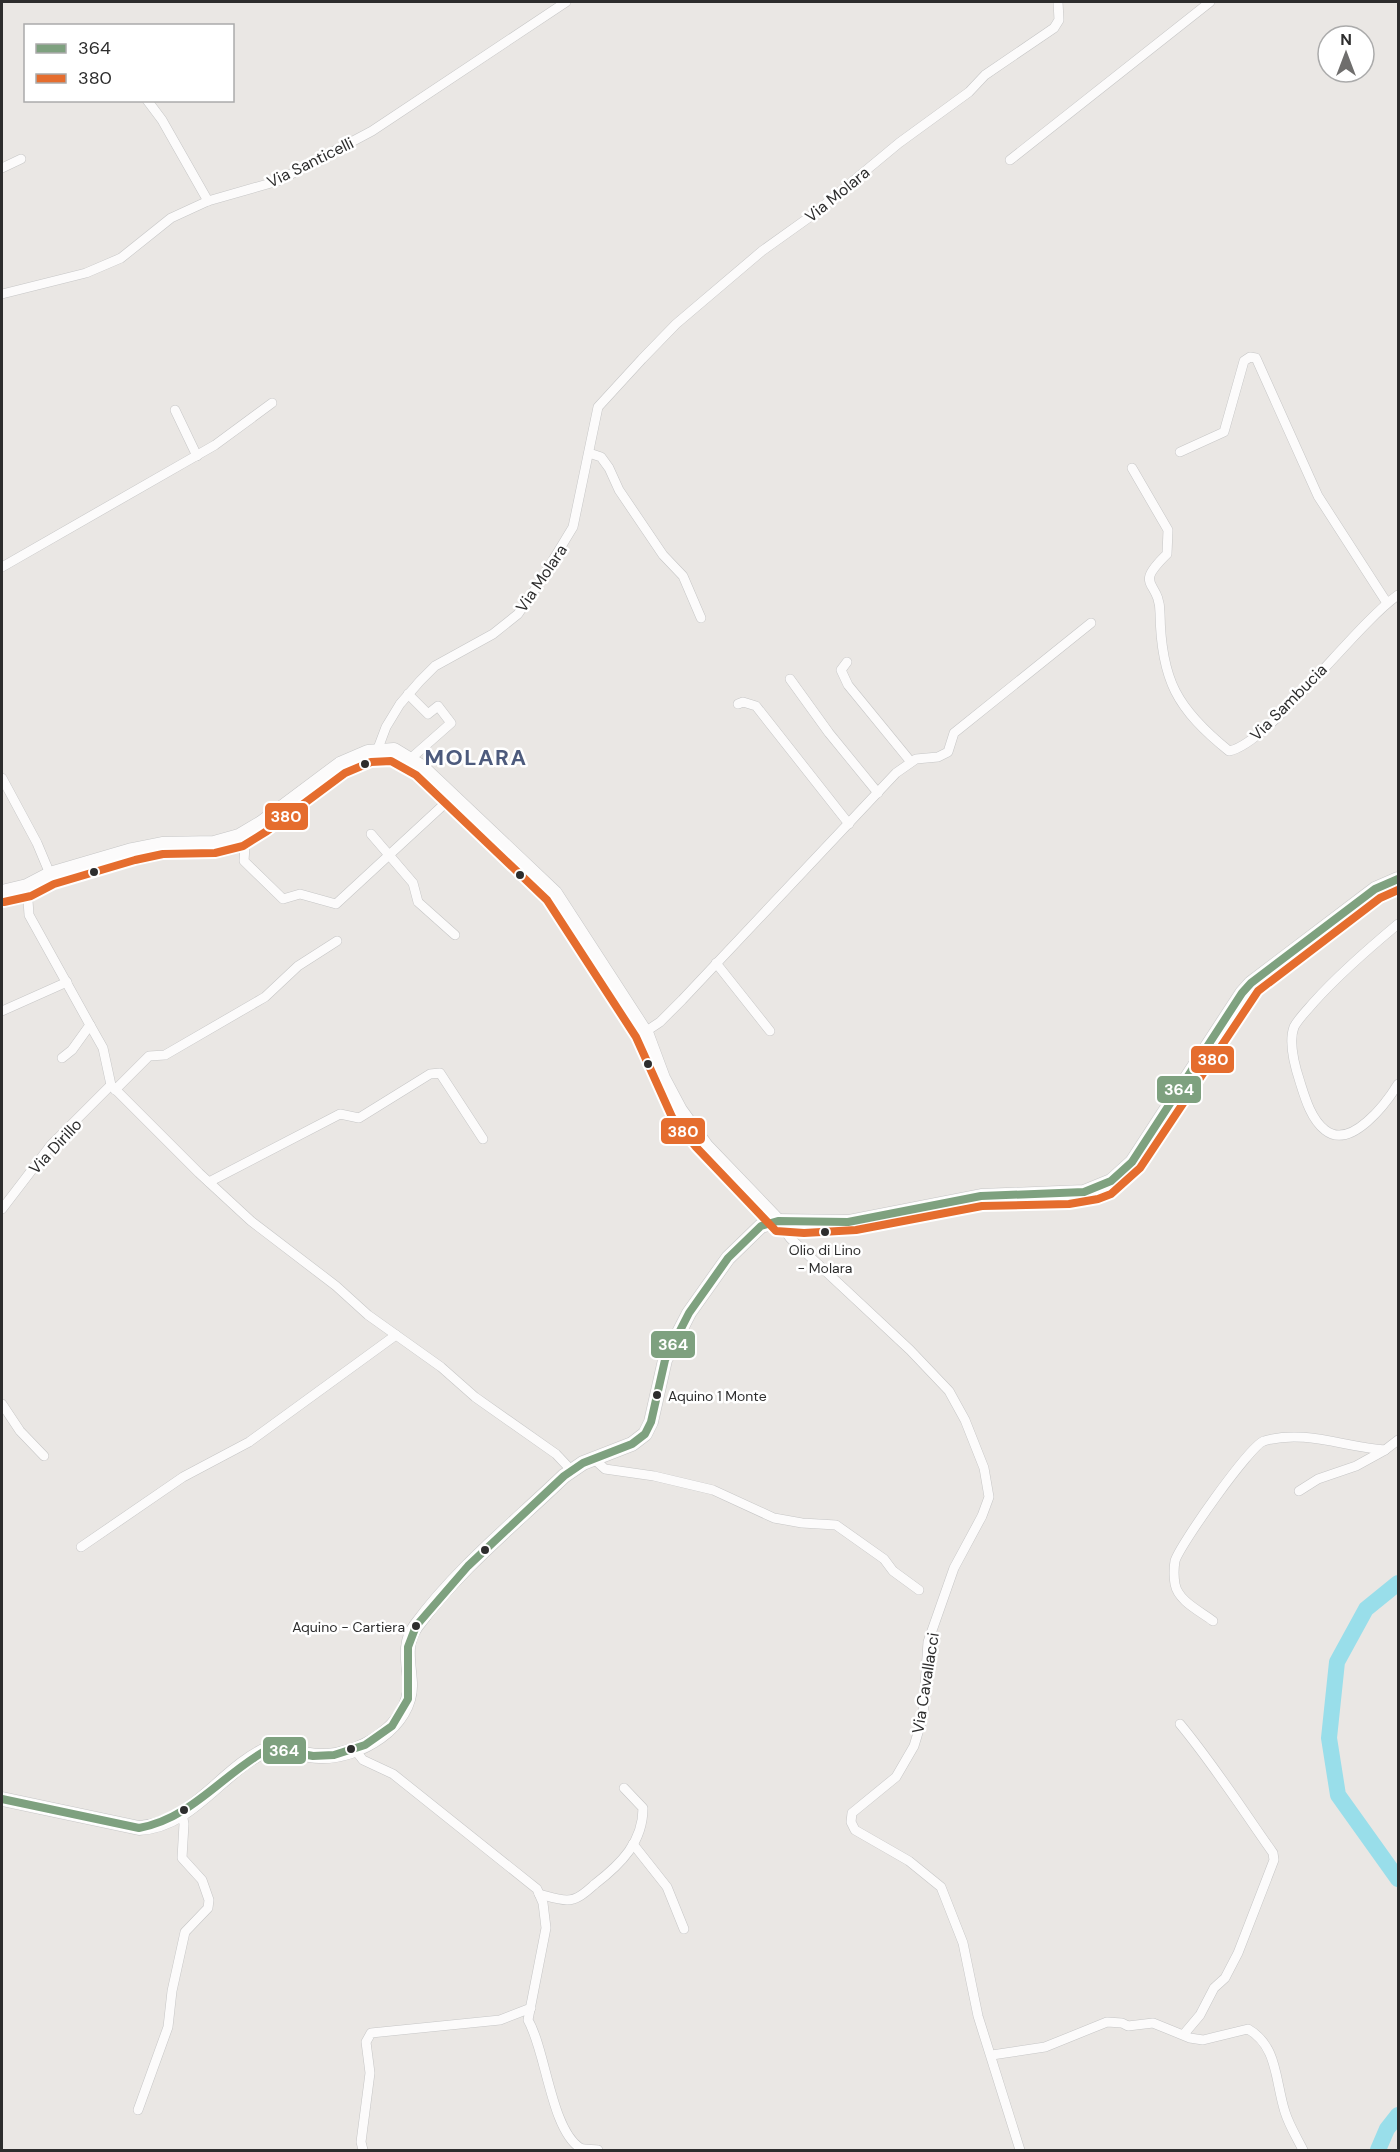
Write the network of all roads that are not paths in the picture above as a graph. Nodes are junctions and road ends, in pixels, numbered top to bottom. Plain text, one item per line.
1 (566, 2) edge
2 (1058, 2) edge
3 (1210, 2) edge
4 (148, 102) edge
5 (21, 159) dead end
6 (1010, 160) dead end
7 (2, 168) edge
8 (208, 201) junction
9 (2, 294) edge
10 (272, 403) dead end
11 (175, 410) dead end
12 (1180, 452) dead end
13 (589, 453) junction
14 (196, 456) junction
15 (1132, 468) dead end
16 (2, 567) edge
17 (1398, 595) edge
18 (1387, 603) junction
19 (701, 618) dead end
20 (1091, 623) dead end
21 (847, 663) dead end
22 (789, 679) dead end
23 (408, 694) junction
24 (738, 704) dead end
25 (377, 751) junction
26 (410, 760) junction
27 (911, 762) junction
28 (2, 778) edge
29 (878, 793) junction
30 (452, 797) junction
31 (849, 824) junction
32 (246, 832) junction
33 (371, 834) dead end
34 (389, 855) junction
35 (50, 874) junction
36 (1398, 879) edge
37 (27, 886) junction
38 (2, 892) edge
39 (1398, 924) edge
40 (455, 935) dead end
41 (338, 940) dead end
42 (716, 963) junction
43 (67, 982) junction
44 (2, 1011) edge
45 (90, 1025) junction
46 (770, 1031) dead end
47 (645, 1032) junction
48 (62, 1058) dead end
49 (1398, 1084) edge
50 (113, 1088) junction
51 (483, 1139) dead end
52 (209, 1182) junction
53 (2, 1209) edge
54 (778, 1221) junction
55 (396, 1335) junction
56 (2, 1404) edge
57 (1398, 1440) edge
58 (1385, 1450) junction
59 (44, 1456) dead end
60 (594, 1459) junction
61 (572, 1471) junction
62 (1299, 1491) dead end
63 (81, 1547) dead end
64 (919, 1590) dead end
65 (1213, 1621) dead end
66 (1180, 1724) dead end
67 (355, 1750) junction
68 (624, 1788) dead end
69 (2, 1799) edge
70 (182, 1814) junction
71 (633, 1844) junction
72 (539, 1894) junction
73 (684, 1929) dead end
74 (531, 2008) junction
75 (1184, 2034) junction
76 (992, 2055) junction
77 (138, 2110) dead end
78 (363, 2151) edge
79 (598, 2151) edge
80 (1020, 2151) edge
81 (1303, 2151) edge

1 - 8 street, Via Santicelli
2 - 13 street, Via Molara
3 - 6 street
4 - 8 street
5 - 7 street
8 - 9 street, Via Santicelli
10 - 14 street
11 - 14 street
12 - 18 street
13 - 19 street
13 - 23 street, Via Molara
14 - 16 street
15 - 18 street, Via Sambucia
17 - 18 street, Via Sambucia
20 - 27 street
21 - 27 street
22 - 29 street
23 - 25 street, Via Molara
23 - 26 street
24 - 31 street
25 - 26 street
25 - 32 street
26 - 30 street
27 - 29 street
28 - 35 street
29 - 31 street
30 - 34 street
30 - 47 street
31 - 42 street
32 - 34 street
32 - 35 street
33 - 34 street
34 - 40 street
35 - 37 street
36 - 54 street
37 - 38 street
37 - 43 street
39 - 49 street
41 - 50 street, Via Dirillo
42 - 46 street
42 - 47 street
43 - 44 street
43 - 45 street
45 - 48 street
45 - 50 street
47 - 54 street
50 - 52 street
50 - 53 street, Via Dirillo
51 - 52 street
52 - 55 street
54 - 60 street
54 - 76 street, Via Cavallacci
55 - 61 street
55 - 63 street
56 - 59 street
57 - 58 street
58 - 62 street
58 - 65 street
60 - 61 street
60 - 64 street
61 - 67 street
66 - 75 street
67 - 70 street
67 - 72 street
68 - 71 street
69 - 70 street
70 - 77 street
71 - 72 street
71 - 73 street
72 - 74 street
74 - 78 street
74 - 79 street
75 - 76 street
75 - 81 street
76 - 80 street, Via Cavallacci

